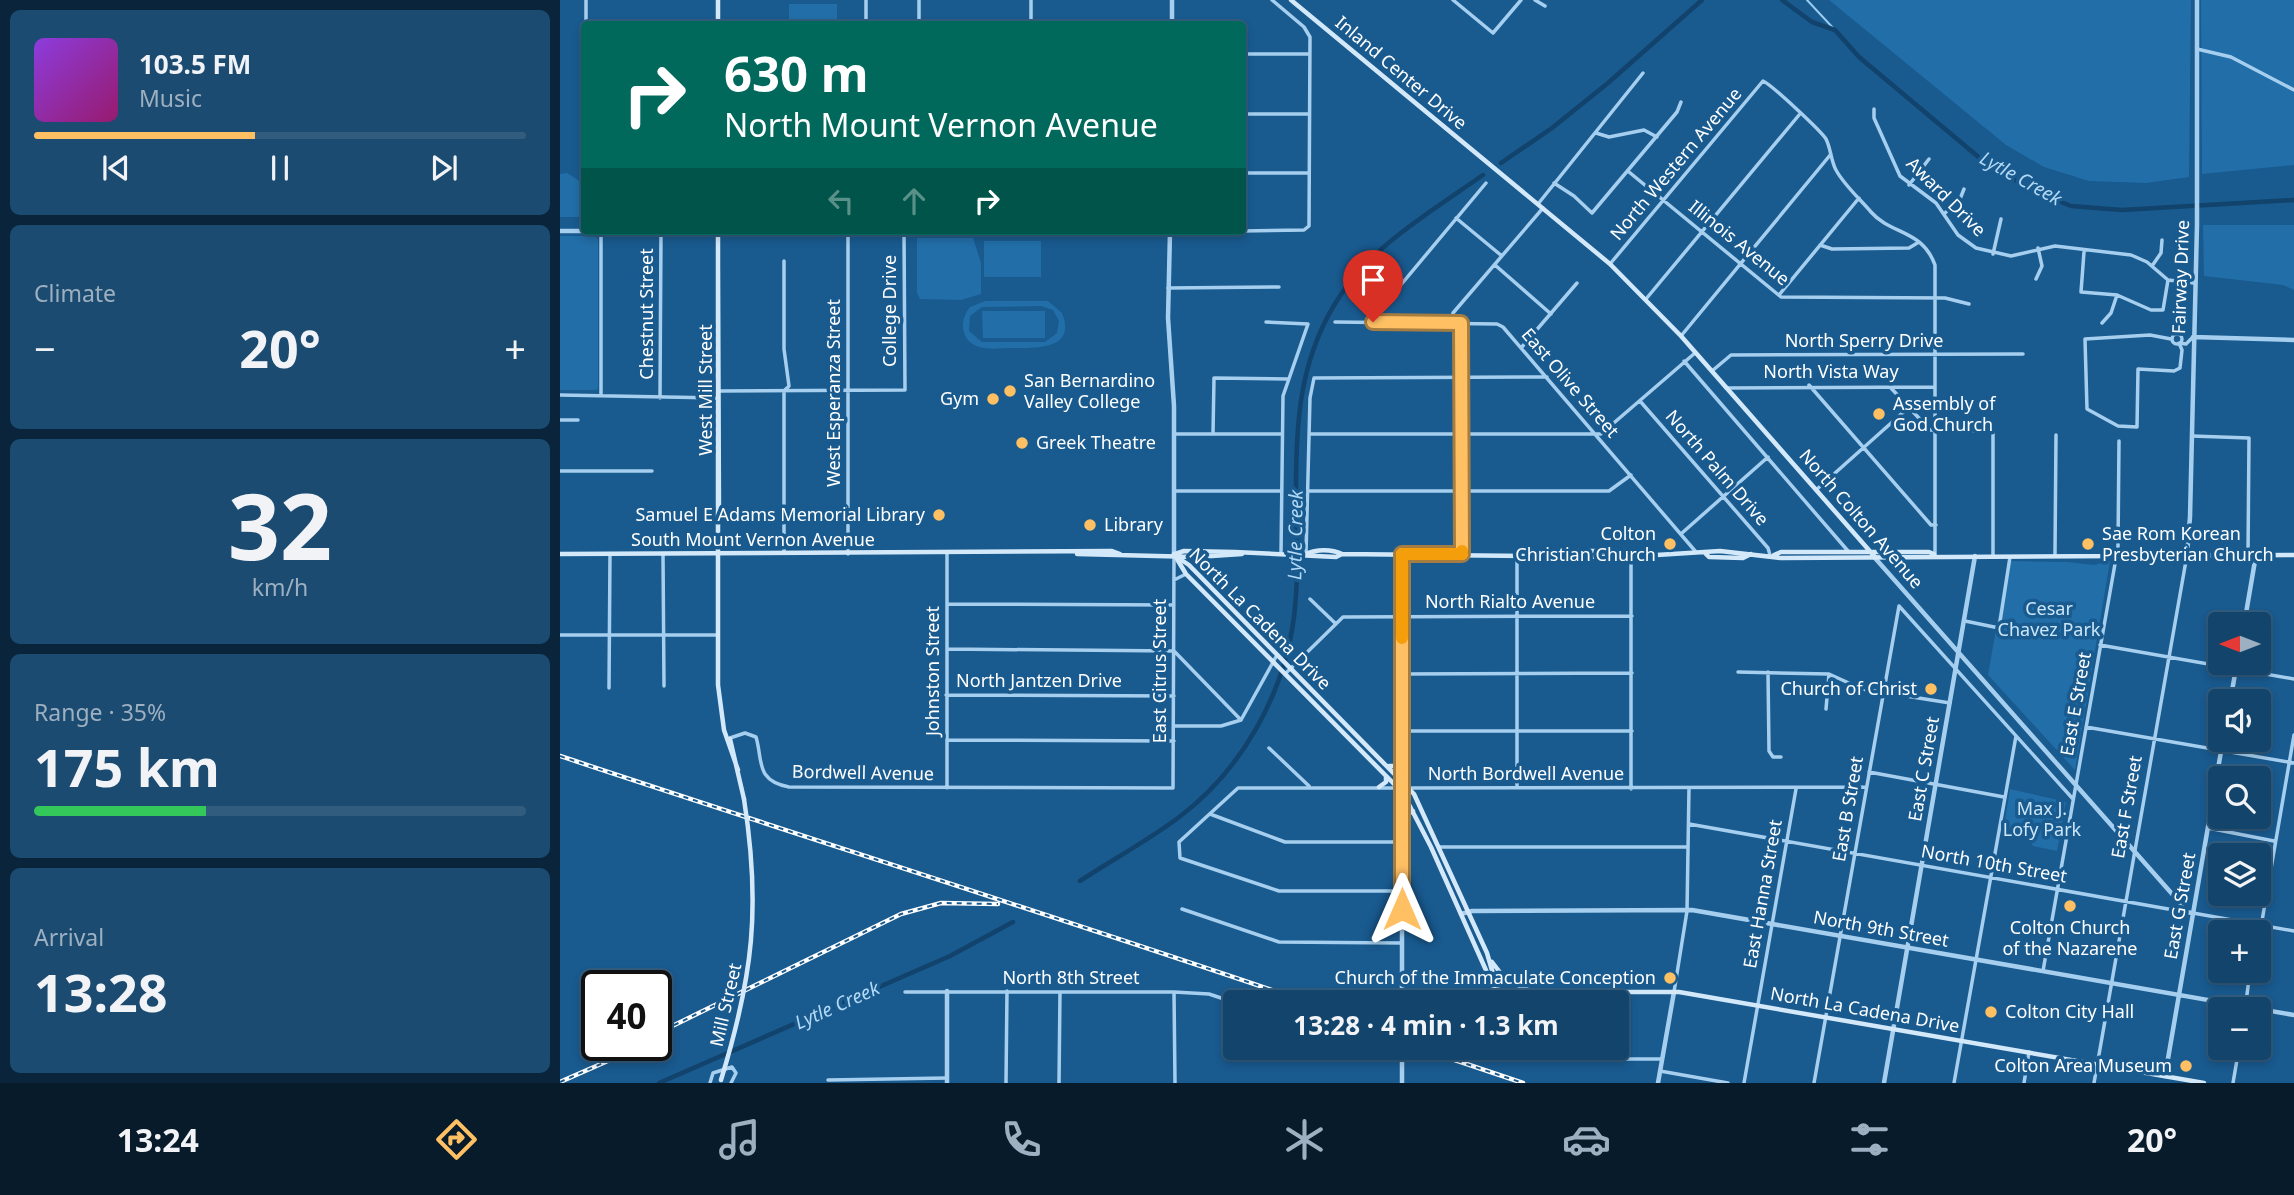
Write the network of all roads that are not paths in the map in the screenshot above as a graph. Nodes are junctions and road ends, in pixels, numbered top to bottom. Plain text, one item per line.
1 (586, 0) edge
2 (718, 0) edge
3 (866, 0) edge
4 (919, 0) edge
5 (1031, 0) edge
6 (1172, 0) edge
7 (1272, 0) edge
8 (1291, 0) edge
9 (1453, 0) edge
10 (1521, 0) edge
11 (1535, 0) edge
12 (2197, 0) edge
13 (1545, 6) dead end
14 (586, 21) edge
15 (718, 21) edge
16 (866, 21) edge
17 (919, 21) edge
18 (1031, 21) edge
19 (1172, 21) edge
20 (2197, 48) junction
21 (1246, 54) edge
22 (1310, 54) junction
23 (1643, 74) dead end
24 (2294, 90) edge
25 (1681, 102) dead end
26 (1874, 109) dead end
27 (1246, 114) edge
28 (1309, 114) junction
29 (1799, 115) junction
30 (1596, 133) junction
31 (1657, 137) junction
32 (1831, 154) junction
33 (1929, 159) dead end
34 (1493, 167) joint
35 (1629, 172) junction
36 (1246, 173) edge
37 (1309, 173) junction
38 (1486, 183) dead end
39 (1554, 183) junction
40 (1909, 185) junction
41 (1964, 189) dead end
42 (1859, 198) junction
43 (1664, 200) junction
44 (1540, 206) junction
45 (1945, 213) junction
46 (1456, 218) junction
47 (2001, 219) dead end
48 (560, 231) edge
49 (581, 231) edge
50 (1246, 231) edge
51 (1702, 232) junction
52 (601, 235) edge
53 (661, 235) edge
54 (718, 235) edge
55 (848, 235) edge
56 (904, 235) edge
57 (1171, 235) edge
58 (2162, 240) dead end
59 (1919, 242) junction
60 (1820, 246) junction
61 (2038, 248) junction
62 (2084, 252) junction
63 (1993, 254) junction
64 (1502, 256) junction
65 (718, 261) junction
66 (784, 261) dead end
67 (1610, 264) junction
68 (1740, 264) junction
69 (1495, 265) junction
70 (2152, 266) junction
71 (2036, 279) dead end
72 (2168, 280) junction
73 (1577, 283) dead end
74 (2194, 283) junction
75 (1279, 287) dead end
76 (1168, 288) junction
77 (1779, 295) junction
78 (2117, 295) junction
79 (1937, 298) junction
80 (1646, 299) junction
81 (1969, 304) dead end
82 (1551, 314) junction
83 (1266, 322) dead end
84 (1335, 322) dead end
85 (1373, 322) junction
86 (1451, 323) junction
87 (1461, 323) junction
88 (2102, 323) dead end
89 (2180, 335) junction
90 (1681, 336) junction
91 (2193, 338) junction
92 (2171, 339) junction
93 (2294, 340) edge
94 (2179, 343) junction
95 (1521, 348) junction
96 (1695, 353) junction
97 (1936, 354) junction
98 (2023, 354) dead end
99 (1684, 361) junction
100 (1712, 371) junction
101 (1462, 377) junction
102 (1547, 377) junction
103 (1288, 379) junction
104 (1808, 385) junction
105 (1890, 387) junction
106 (1936, 387) junction
107 (1726, 388) junction
108 (720, 390) junction
109 (784, 390) junction
110 (848, 391) junction
111 (601, 394) junction
112 (560, 395) edge
113 (660, 398) junction
114 (718, 398) junction
115 (1640, 401) junction
116 (1908, 408) junction
117 (560, 420) edge
118 (578, 420) dead end
119 (1936, 430) junction
120 (1462, 433) junction
121 (1174, 434) junction
122 (1213, 434) junction
123 (1281, 434) junction
124 (1309, 434) junction
125 (1596, 434) junction
126 (2056, 435) dead end
127 (2192, 436) junction
128 (2119, 440) dead end
129 (1863, 448) junction
130 (1768, 457) junction
131 (560, 471) edge
132 (652, 471) dead end
133 (1631, 475) junction
134 (1816, 490) junction
135 (1174, 491) junction
136 (1282, 491) junction
137 (1308, 491) junction
138 (1461, 491) junction
139 (1724, 496) junction
140 (1936, 525) junction
141 (1682, 533) junction
142 (1848, 551) junction
143 (1871, 552) junction
144 (718, 553) junction
145 (560, 554) edge
146 (610, 554) junction
147 (663, 554) junction
148 (784, 554) junction
149 (848, 554) junction
150 (947, 554) junction
151 (1174, 554) junction
152 (1281, 554) junction
153 (1306, 554) junction
154 (1402, 554) junction
155 (1462, 554) junction
156 (1696, 554) junction
157 (2055, 554) junction
158 (1517, 555) junction
159 (1632, 555) junction
160 (1772, 555) junction
161 (1935, 555) junction
162 (1975, 555) junction
163 (1993, 555) junction
164 (2010, 555) junction
165 (2116, 555) junction
166 (2186, 555) junction
167 (2248, 555) junction
168 (2256, 555) junction
169 (2294, 555) edge
170 (1875, 558) junction
171 (1185, 574) junction
172 (1174, 580) junction
173 (1216, 592) junction
174 (1209, 598) junction
175 (1310, 599) dead end
176 (947, 604) junction
177 (1174, 605) junction
178 (1899, 606) joint
179 (2246, 612) edge
180 (1402, 616) junction
181 (1632, 616) junction
182 (1517, 617) junction
183 (1965, 621) junction
184 (1336, 624) junction
185 (560, 635) edge
186 (610, 635) junction
187 (663, 635) junction
188 (718, 635) junction
189 (2100, 645) junction
190 (947, 649) junction
191 (1174, 650) junction
192 (1959, 652) junction
193 (1279, 656) junction
194 (2168, 657) junction
195 (2208, 662) edge
196 (1274, 663) junction
197 (1290, 667) junction
198 (1956, 668) junction
199 (1738, 672) dead end
200 (1768, 672) junction
201 (1632, 673) junction
202 (1285, 674) junction
203 (1402, 674) junction
204 (1517, 674) junction
205 (1829, 674) junction
206 (2272, 674) edge
207 (2294, 679) edge
208 (664, 686) dead end
209 (609, 688) dead end
210 (1882, 691) junction
211 (946, 695) junction
212 (1174, 696) junction
213 (1950, 703) junction
214 (1826, 709) dead end
215 (1241, 720) junction
216 (724, 725) junction
217 (1174, 726) junction
218 (2086, 727) junction
219 (1632, 730) junction
220 (1402, 731) junction
221 (1516, 731) junction
222 (1357, 734) junction
223 (2294, 735) edge
224 (2016, 736) junction
225 (730, 738) junction
226 (2154, 739) junction
227 (947, 740) junction
228 (1352, 740) junction
229 (1174, 741) junction
230 (1269, 748) dead end
231 (2208, 749) edge
232 (2227, 752) edge
233 (1781, 757) dead end
234 (1402, 760) junction
235 (2292, 763) edge
236 (1389, 766) junction
237 (738, 770) junction
238 (1869, 772) junction
239 (1386, 775) junction
240 (1403, 779) junction
241 (1936, 784) junction
242 (2076, 784) junction
243 (1309, 786) junction
244 (1866, 787) junction
245 (947, 788) junction
246 (1379, 788) junction
247 (1410, 788) junction
248 (1517, 788) junction
249 (1689, 788) junction
250 (1796, 788) junction
251 (1401, 789) junction
252 (1631, 789) junction
253 (2004, 797) junction
254 (2073, 799) junction
255 (1414, 811) junction
256 (1210, 814) junction
257 (1402, 817) junction
258 (1689, 824) junction
259 (2208, 828) edge
260 (2213, 829) edge
261 (2276, 841) junction
262 (1402, 842) junction
263 (1787, 842) junction
264 (1438, 846) junction
265 (1431, 847) junction
266 (1688, 847) junction
267 (2134, 850) junction
268 (1854, 853) junction
269 (1921, 866) junction
270 (2271, 867) edge
271 (1990, 878) junction
272 (2057, 890) junction
273 (1402, 891) junction
274 (2125, 902) junction
275 (1182, 909) dead end
276 (1468, 911) junction
277 (1687, 911) junction
278 (2185, 912) junction
279 (1461, 914) junction
280 (2193, 914) junction
281 (2230, 920) edge
282 (1772, 924) junction
283 (2271, 927) edge
284 (2294, 931) edge
285 (754, 932) joint
286 (1840, 936) junction
287 (1402, 943) junction
288 (1907, 948) junction
289 (1487, 953) junction
290 (1975, 959) junction
291 (2043, 971) junction
292 (2111, 983) junction
293 (1402, 990) edge
294 (1497, 990) edge
295 (1498, 990) edge
296 (1528, 990) edge
297 (947, 991) junction
298 (1007, 991) junction
299 (905, 992) dead end
300 (1060, 992) junction
301 (1174, 992) junction
302 (1629, 992) edge
303 (1674, 992) junction
304 (2178, 995) junction
305 (1223, 999) edge
306 (2208, 1001) edge
307 (1758, 1005) junction
308 (2271, 1012) edge
309 (2294, 1015) edge
310 (1826, 1017) junction
311 (1894, 1029) junction
312 (1961, 1041) junction
313 (2029, 1052) junction
314 (1629, 1059) edge
315 (1662, 1059) junction
316 (1402, 1060) edge
317 (2237, 1060) edge
318 (2097, 1064) junction
319 (1660, 1071) junction
320 (2165, 1076) junction
321 (828, 1080) dead end
322 (721, 1081) edge
323 (947, 1081) edge
324 (710, 1083) edge
325 (731, 1083) edge
326 (1006, 1083) edge
327 (1059, 1083) edge
328 (1175, 1083) edge
329 (1402, 1083) edge
330 (1658, 1083) edge
331 (1728, 1083) edge
332 (1744, 1083) edge
333 (1814, 1083) edge
334 (1884, 1083) edge
335 (1954, 1083) edge
336 (2024, 1083) edge
337 (2094, 1083) edge
338 (2163, 1083) edge
339 (2204, 1083) edge
340 (2233, 1083) edge

1 - 14 street
2 - 15 main road
3 - 16 street
4 - 17 street
5 - 18 street
6 - 19 street
7 - 22 street
8 - 34 main road, Inland Center Drive
9 - 10 street
11 - 13 street
12 - 20 street, Fairway Drive
20 - 24 street
20 - 74 street, Fairway Drive
21 - 22 street
22 - 28 street
23 - 30 street
25 - 31 street
26 - 40 street, Award Drive
27 - 28 street
28 - 37 street
29 - 32 street
29 - 43 street, North Western Avenue
29 - 51 street
30 - 31 street
30 - 39 street
31 - 35 street
32 - 42 street
32 - 68 street
33 - 40 street
34 - 44 main road, North Colton Avenue
35 - 39 street
35 - 43 street, Illinois Avenue
36 - 37 street
37 - 50 street
38 - 46 street
39 - 44 street
40 - 45 street, Award Drive
41 - 45 street
42 - 59 street
42 - 60 street
43 - 51 street, Illinois Avenue
43 - 67 street, North Western Avenue
44 - 64 street
44 - 67 main road, North Colton Avenue
45 - 63 street, Award Drive
46 - 64 street
46 - 85 street
47 - 63 street
48 - 49 street
51 - 68 street, Illinois Avenue
51 - 80 street
52 - 111 street
53 - 113 street, Chestnut Street
54 - 65 main road, West Mill Street
55 - 110 street, West Esperanza Street
56 - 110 street, College Drive
57 - 76 street
58 - 70 street
59 - 60 street
59 - 79 street
60 - 77 street
61 - 62 street, Award Drive
61 - 63 street, Award Drive
61 - 71 street
62 - 70 street, Award Drive
62 - 78 street
64 - 69 street
65 - 108 main road, West Mill Street
65 - 114 main road, West Mill Street
66 - 109 street
67 - 80 main road, North Colton Avenue
68 - 77 street, Illinois Avenue
68 - 90 street
69 - 82 street
69 - 86 street
70 - 72 street, Award Drive
72 - 74 street
72 - 78 street
73 - 82 street
74 - 91 street, Fairway Drive
75 - 76 street
76 - 121 street
77 - 79 street, Illinois Avenue
78 - 88 street
79 - 81 street, Illinois Avenue
79 - 97 street
80 - 90 main road, North Colton Avenue
82 - 95 street
83 - 103 street
84 - 85 street, East Olive Street
85 - 86 street, East Olive Street
86 - 87 street, East Olive Street
87 - 95 street, East Olive Street
87 - 101 street
89 - 91 street
89 - 92 street
89 - 94 street
90 - 96 main road, North Colton Avenue
91 - 93 street
91 - 94 street
91 - 127 street, Fairway Drive
92 - 94 street
92 - 94 street
95 - 102 street, East Olive Street
96 - 99 street
96 - 100 main road, North Colton Avenue
97 - 98 street, North Sperry Drive
97 - 100 street, North Sperry Drive
97 - 106 street
99 - 115 street
99 - 130 street, North Colton Avenue
100 - 107 main road, North Colton Avenue
101 - 102 street
101 - 120 street
101 - 124 street
102 - 125 street, East Olive Street
103 - 122 street
103 - 123 street
104 - 105 street, North Vista Way
104 - 107 street, North Vista Way
104 - 129 street
105 - 106 street, North Vista Way
105 - 116 street
106 - 119 street
107 - 134 main road, North Colton Avenue
108 - 109 street
108 - 114 main road, West Mill Street
109 - 110 street
109 - 148 street
110 - 149 street, West Esperanza Street
111 - 112 street
111 - 113 street
113 - 114 street
114 - 144 main road, West Mill Street
115 - 125 street
115 - 139 street, North Palm Drive
116 - 119 street
116 - 129 street
117 - 118 street
119 - 140 street
119 - 163 street
120 - 124 street
120 - 125 street
120 - 138 street
121 - 122 street
121 - 135 street
122 - 123 street
123 - 136 street
124 - 137 street
125 - 133 street, East Olive Street
126 - 157 street
127 - 166 street, Fairway Drive
127 - 167 street
128 - 165 street, East E Street
129 - 134 street
129 - 140 street
130 - 139 street
130 - 142 street, North Colton Avenue
131 - 132 street
133 - 138 street
133 - 141 street, East Olive Street
134 - 143 main road, North Colton Avenue
135 - 136 street
135 - 151 street
136 - 152 street
137 - 138 street
137 - 153 street
138 - 155 street
139 - 141 street
139 - 160 street, North Palm Drive
140 - 161 street
141 - 156 street, East Olive Street
142 - 143 main road
142 - 160 main road
143 - 161 main road
143 - 170 main road, North Colton Avenue
144 - 147 main road, South Mount Vernon Avenue
144 - 148 main road, South Mount Vernon Avenue
144 - 188 main road, West Mill Street
145 - 146 main road, South Mount Vernon Avenue
146 - 147 main road, South Mount Vernon Avenue
146 - 186 street
147 - 187 street
148 - 149 main road, South Mount Vernon Avenue
149 - 150 main road, South Mount Vernon Avenue
150 - 151 main road, South Mount Vernon Avenue
150 - 176 street, Johnston Street
151 - 152 main road, South Mount Vernon Avenue
151 - 171 main road, North La Cadena Drive
151 - 172 street, East Citrus Street
151 - 173 main road, North La Cadena Drive
152 - 153 main road, South Mount Vernon Avenue
153 - 154 main road, South Mount Vernon Avenue
154 - 155 main road, South Mount Vernon Avenue
154 - 180 street
155 - 158 main road, South Mount Vernon Avenue
156 - 159 main road, South Mount Vernon Avenue
156 - 160 main road, South Mount Vernon Avenue
157 - 164 main road
157 - 165 main road
158 - 159 main road, South Mount Vernon Avenue
158 - 182 street
159 - 181 street
160 - 170 main road
161 - 162 main road
161 - 170 main road
162 - 163 main road
162 - 183 street, East C Street
163 - 164 main road
164 - 183 street
165 - 166 main road
165 - 189 street, East E Street
166 - 167 main road
166 - 194 street, East F Street
167 - 168 main road
168 - 169 main road
168 - 179 street
170 - 192 street, North Colton Avenue
171 - 172 street
171 - 174 main road, North La Cadena Drive
172 - 177 street, East Citrus Street
173 - 174 main road
173 - 193 main road, North La Cadena Drive
174 - 196 main road, North La Cadena Drive
175 - 184 street
176 - 177 street
176 - 190 street, Johnston Street
177 - 191 street, East Citrus Street
178 - 198 street, North Colton Avenue
178 - 210 street, East B Street
180 - 182 street, North Rialto Avenue
180 - 184 street, North Rialto Avenue
180 - 203 street
181 - 182 street, North Rialto Avenue
181 - 201 street
182 - 204 street
183 - 192 street, East C Street
184 - 197 street
185 - 186 street
186 - 187 street
186 - 209 street
187 - 188 street
187 - 208 street
188 - 216 main road, West Mill Street
189 - 194 street
189 - 218 street, East E Street
190 - 191 street
190 - 211 street, Johnston Street
191 - 212 street, East Citrus Street
191 - 215 street
192 - 198 street, East C Street
192 - 242 street, North Colton Avenue
193 - 196 street
193 - 197 main road, North La Cadena Drive
194 - 195 street
194 - 226 street, East F Street
196 - 202 main road, North La Cadena Drive
196 - 215 street
197 - 202 street
197 - 222 main road, North La Cadena Drive
198 - 213 street, East C Street
198 - 224 street, North Colton Avenue
199 - 200 street
200 - 205 street
200 - 233 street
201 - 204 street
201 - 219 street
202 - 228 main road, North La Cadena Drive
203 - 204 street
203 - 220 street
204 - 221 street
205 - 210 street
205 - 214 street
206 - 207 street
210 - 213 street
210 - 238 street, East B Street
211 - 212 street, North Jantzen Drive
211 - 227 street, Johnston Street
212 - 217 street, East Citrus Street
213 - 241 street, East C Street
215 - 217 street
216 - 225 main road, West Mill Street
216 - 237 main road, West Mill Street
217 - 229 street, East Citrus Street
218 - 226 street
218 - 242 street, East E Street
219 - 221 street
219 - 252 street
220 - 221 street
220 - 234 street
221 - 248 street
222 - 228 main road
222 - 236 main road, North La Cadena Drive
223 - 235 street
224 - 253 street
224 - 254 street, North Colton Avenue
225 - 237 main road, West Mill Street
225 - 245 street, Bordwell Avenue
226 - 231 street
226 - 267 street, East F Street
227 - 229 street
227 - 245 street, Johnston Street
228 - 239 main road, North La Cadena Drive
229 - 245 street, East Citrus Street
230 - 243 street
232 - 235 street
234 - 236 main road
234 - 240 street
235 - 261 street
236 - 240 main road, North La Cadena Drive
237 - 285 main road, West Mill Street, bridge
238 - 241 street
238 - 244 street, East B Street
239 - 246 main road
239 - 251 main road, North La Cadena Drive
240 - 247 main road, North La Cadena Drive
240 - 251 street
241 - 253 street
241 - 269 street, East C Street
242 - 254 street, East E Street
242 - 267 street, North Colton Avenue
243 - 246 street, North Bordwell Avenue
243 - 256 street, North Bordwell Avenue
244 - 250 street, North Bordwell Avenue
244 - 268 street, East B Street
246 - 251 street, North Bordwell Avenue
247 - 248 street, North Bordwell Avenue
247 - 251 street, North Bordwell Avenue
247 - 264 main road, North La Cadena Drive
248 - 252 street, North Bordwell Avenue
249 - 250 street, North Bordwell Avenue
249 - 252 street, North Bordwell Avenue
249 - 258 street
250 - 263 street, East Hanna Street
251 - 255 main road, North La Cadena Drive
251 - 257 street
253 - 271 street
254 - 272 street, East E Street
255 - 257 main road
255 - 265 main road, North La Cadena Drive
256 - 262 street
256 - 273 street
257 - 262 street
258 - 263 street, North 10th Street
258 - 266 street
259 - 280 street, East G Street
260 - 261 street
261 - 270 street
262 - 273 street
263 - 268 street, North 10th Street
263 - 282 street, East Hanna Street
264 - 265 street
264 - 266 street
264 - 276 main road, North La Cadena Drive
265 - 279 main road, North La Cadena Drive
266 - 277 street
267 - 274 street, East F Street
267 - 278 street, North Colton Avenue
268 - 269 street, North 10th Street
268 - 286 street, East B Street
269 - 271 street, North 10th Street
269 - 288 street, East C Street
271 - 272 street, North 10th Street
271 - 290 street
272 - 274 street, North 10th Street
272 - 291 street, East E Street
273 - 287 street
274 - 278 street, North 10th Street
274 - 292 street, East F Street
275 - 287 street
276 - 277 street, North 9th Street
276 - 279 street, North 9th Street
276 - 289 main road, North La Cadena Drive
277 - 282 street, North 9th Street
277 - 303 street
278 - 280 street, North 10th Street
279 - 294 main road, North La Cadena Drive
280 - 281 street, North 10th Street
280 - 304 street, East G Street
282 - 286 street, North 9th Street
282 - 307 street, East Hanna Street
283 - 284 street, North 10th Street
285 - 322 main road, Mill Street, bridge
286 - 288 street, North 9th Street
286 - 310 street, East B Street
287 - 293 street
288 - 290 street, North 9th Street
288 - 311 street, East C Street
289 - 295 main road, North La Cadena Drive
289 - 296 main road
290 - 291 street, North 9th Street
290 - 312 street
291 - 292 street, North 9th Street
292 - 304 street, North 9th Street
292 - 318 street, East F Street
297 - 298 street, North 8th Street
297 - 299 street, North 8th Street
297 - 323 street
298 - 300 street, North 8th Street
298 - 326 street
300 - 301 street, North 8th Street
300 - 327 street
301 - 305 street, North 8th Street
301 - 328 street
302 - 303 main road, North La Cadena Drive
303 - 307 main road, North La Cadena Drive
303 - 315 street
304 - 306 street, North 9th Street
304 - 320 street, East G Street
307 - 310 main road, North La Cadena Drive
307 - 332 street, East Hanna Street
308 - 309 street, North 9th Street
310 - 311 main road, North La Cadena Drive
310 - 333 street, East B Street
311 - 312 main road, North La Cadena Drive
311 - 334 street, East C Street
312 - 313 main road, North La Cadena Drive
312 - 335 street
313 - 318 main road, North La Cadena Drive
313 - 336 street
314 - 315 street
315 - 319 street
316 - 329 street
317 - 340 street
318 - 320 main road, North La Cadena Drive
318 - 337 street, East F Street
319 - 330 street
319 - 331 street
320 - 338 street
320 - 339 main road, North La Cadena Drive
321 - 323 street
324 - 325 street

